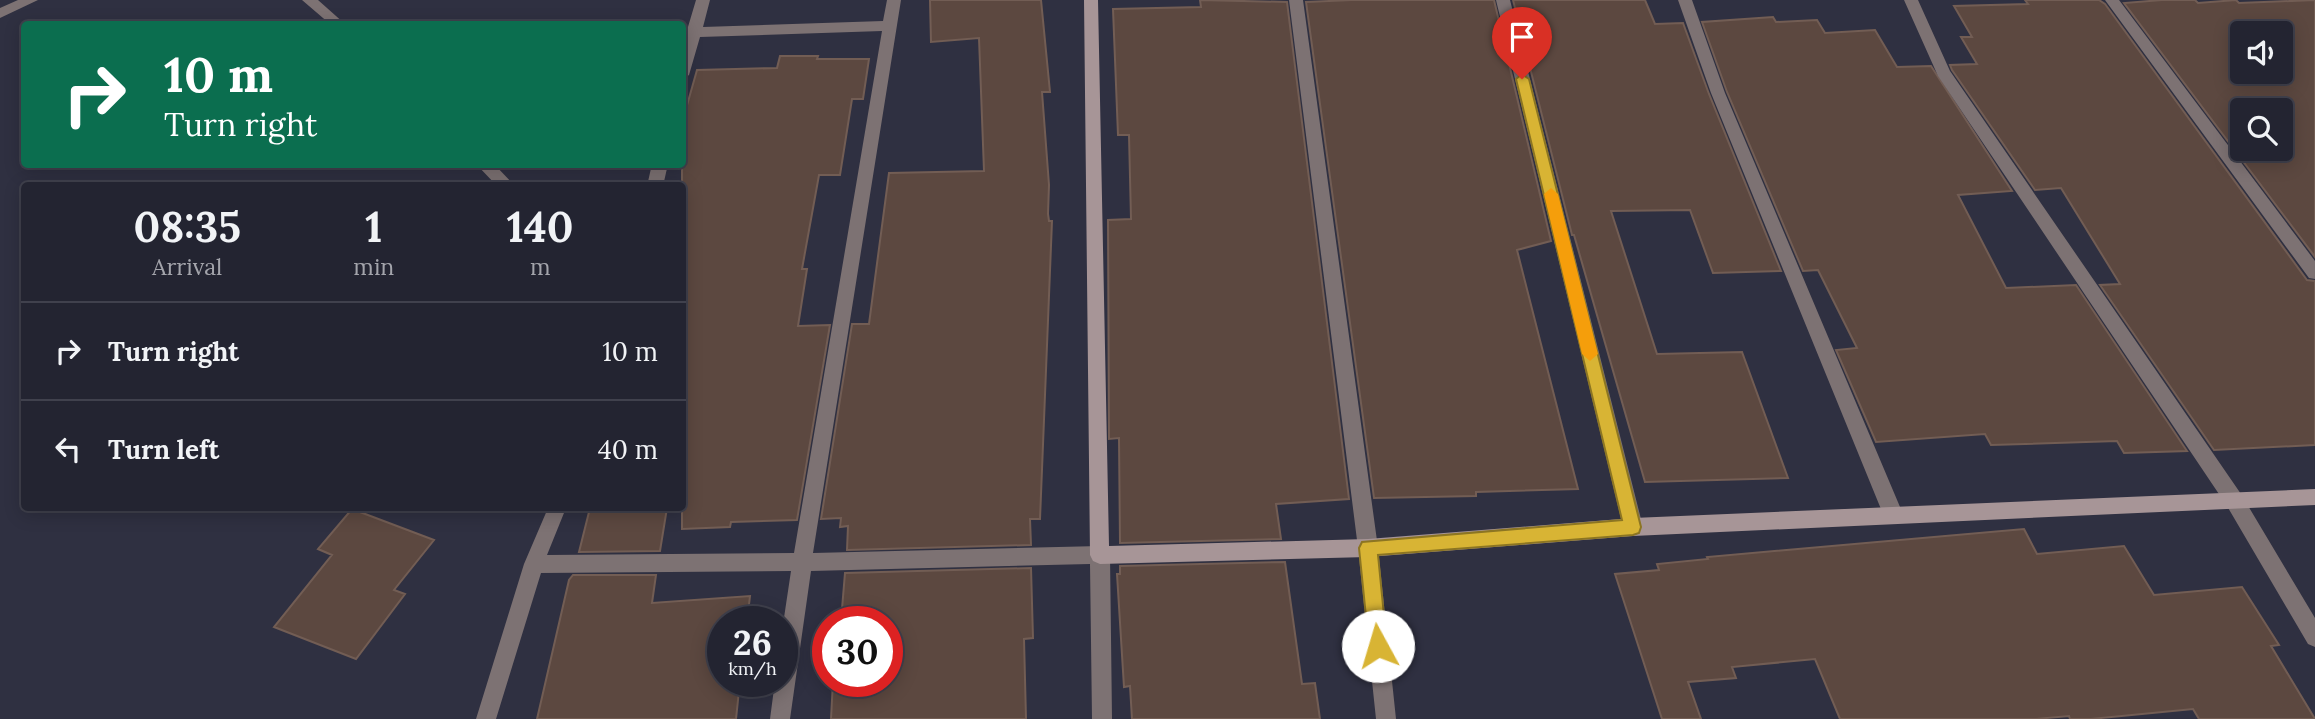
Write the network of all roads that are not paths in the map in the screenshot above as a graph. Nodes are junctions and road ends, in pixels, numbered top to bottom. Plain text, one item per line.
1 (31, 0) edge
2 (309, 0) edge
3 (703, 0) edge
4 (894, 0) edge
5 (1091, 0) edge
6 (1296, 0) edge
7 (1503, 0) edge
8 (1685, 0) edge
9 (1910, 0) edge
10 (2112, 0) edge
11 (0, 13) edge
12 (334, 21) edge
13 (890, 26) junction
14 (694, 32) junction
15 (686, 61) edge
16 (488, 168) edge
17 (503, 182) edge
18 (2315, 273) edge
19 (2315, 497) edge
20 (2234, 499) junction
21 (555, 511) edge
22 (1893, 514) junction
23 (1633, 527) junction
24 (1368, 548) junction
25 (1100, 555) junction
26 (802, 562) junction
27 (534, 564) junction
28 (2315, 637) edge
29 (486, 719) edge
30 (780, 719) edge
31 (1102, 719) edge
32 (1386, 719) edge

1 - 11 street
2 - 12 street
3 - 14 street
4 - 13 street
5 - 25 street
6 - 24 street
7 - 23 street
8 - 22 street
9 - 20 street
10 - 18 street
13 - 14 street
13 - 26 street
14 - 15 street
16 - 17 street
19 - 20 street
20 - 22 street
20 - 28 street
21 - 27 street
22 - 23 street
23 - 24 street
24 - 25 street
24 - 32 street
25 - 26 street
25 - 31 street
26 - 27 street
26 - 30 street
27 - 29 street

